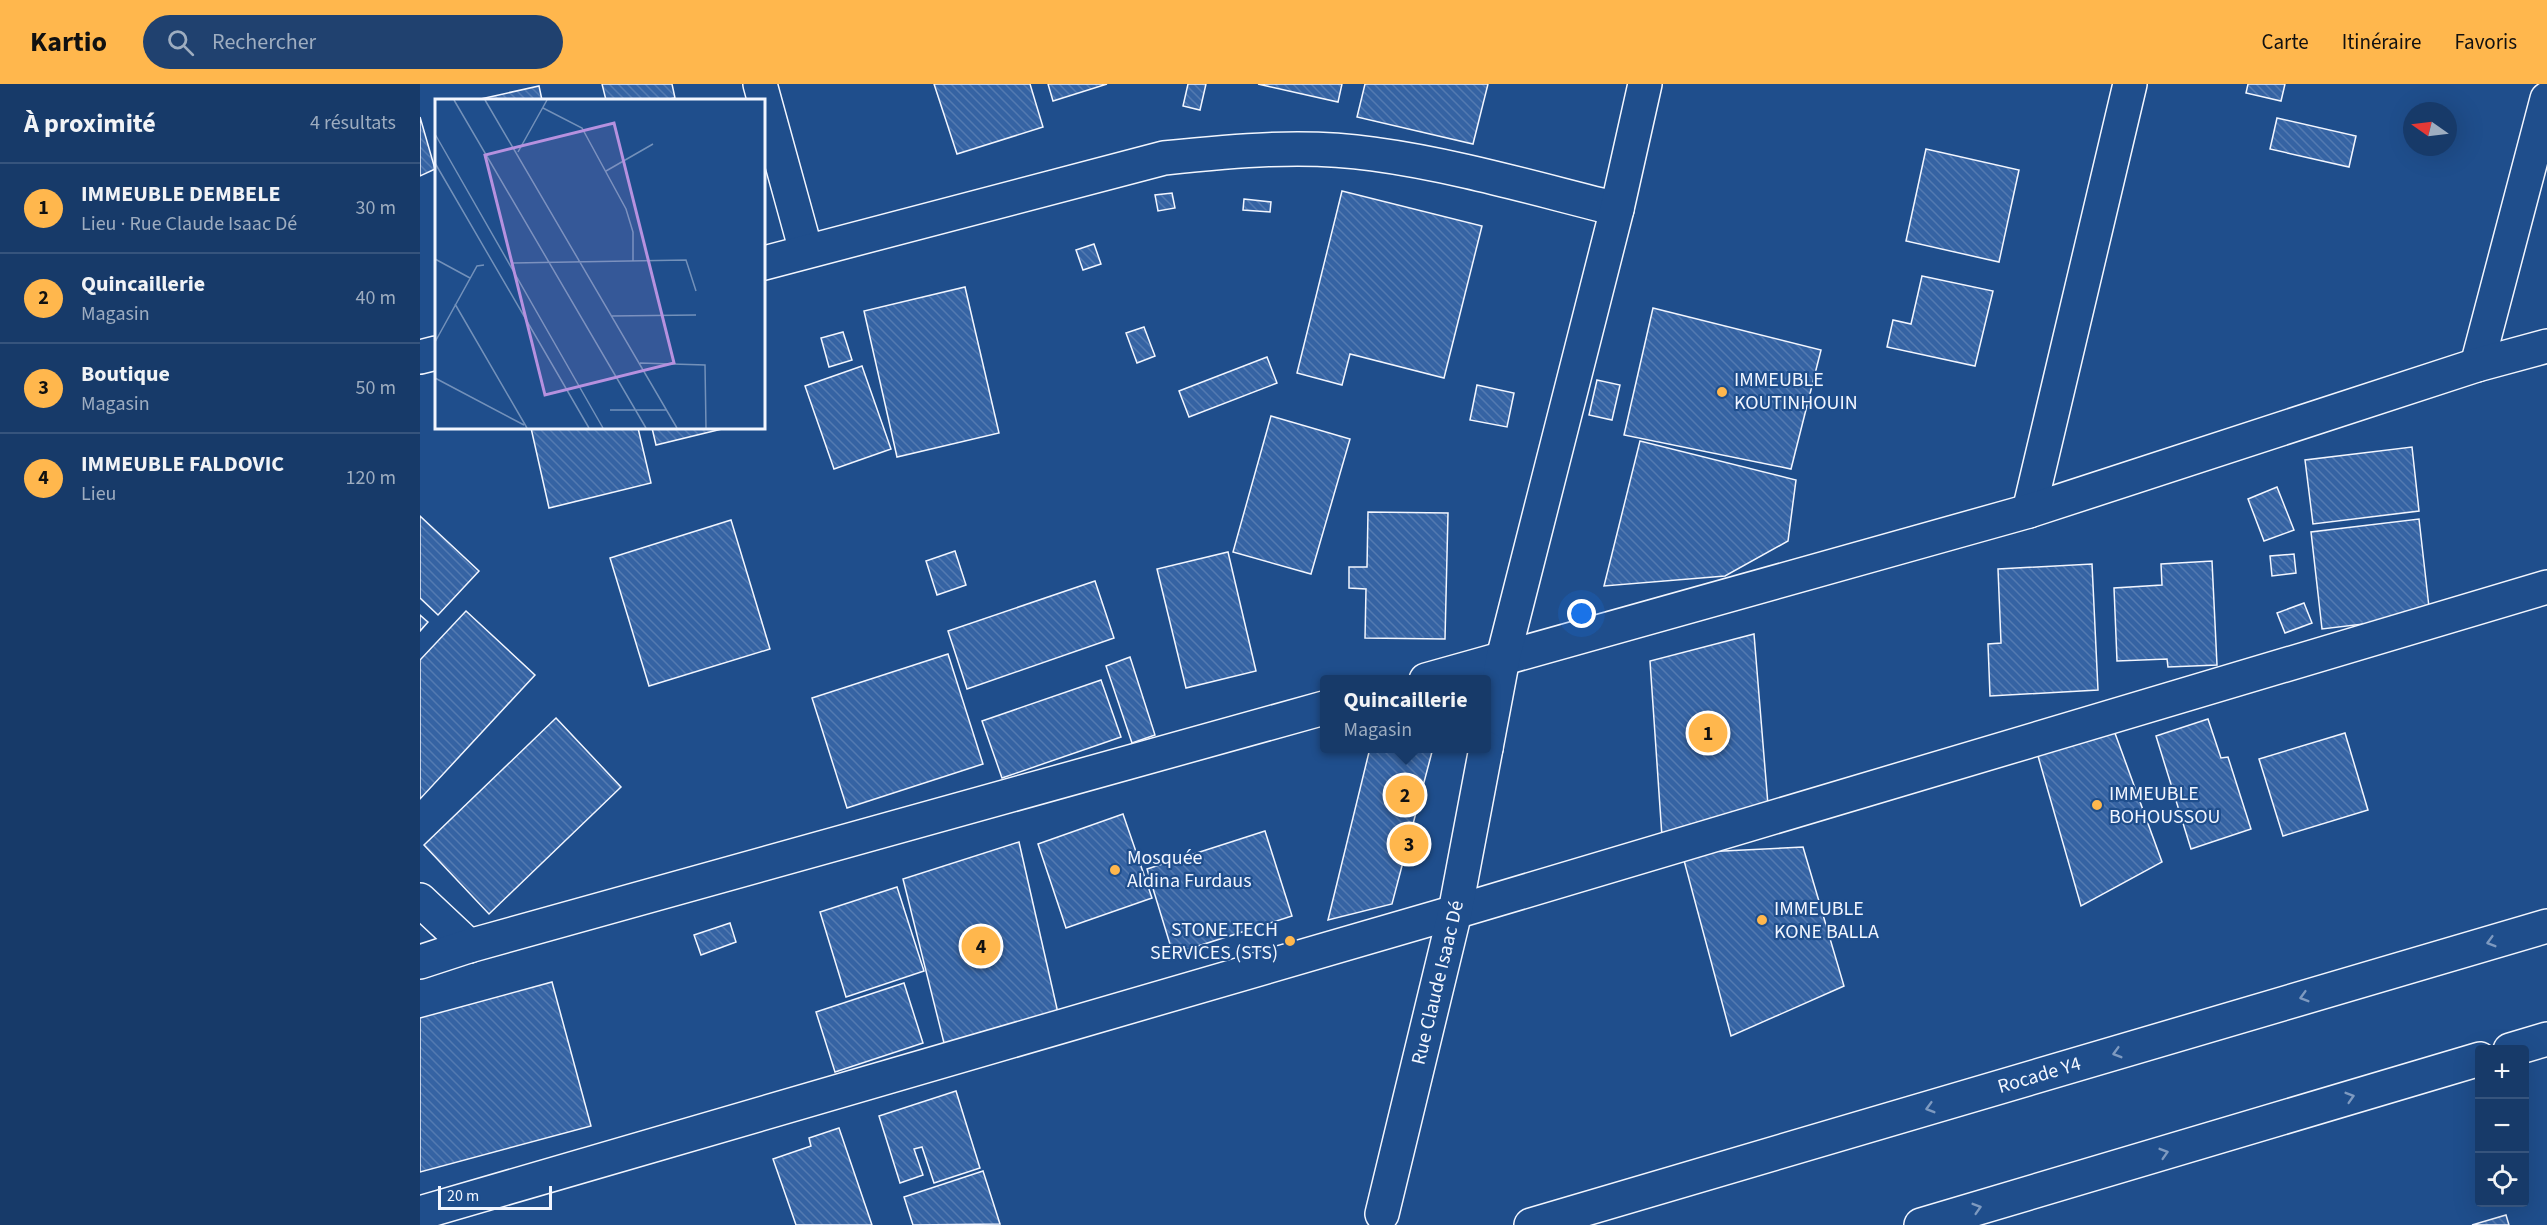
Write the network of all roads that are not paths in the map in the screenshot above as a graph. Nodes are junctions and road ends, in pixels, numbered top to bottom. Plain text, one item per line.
1 (760, 84) edge
2 (1645, 84) edge
3 (2130, 84) edge
4 (764, 99) edge
5 (2547, 99) edge
6 (765, 102) edge
7 (1617, 209) junction
8 (806, 251) junction
9 (765, 263) edge
10 (2547, 346) edge
11 (435, 353) edge
12 (420, 357) edge
13 (2477, 365) junction
14 (2029, 511) junction
15 (2547, 587) edge
16 (1503, 658) junction
17 (1444, 675) edge
18 (1320, 709) edge
19 (1491, 722) edge
20 (1485, 753) edge
21 (420, 900) edge
22 (1455, 912) junction
23 (2547, 926) edge
24 (469, 946) junction
25 (420, 962) edge
26 (2547, 1039) edge
27 (2527, 1045) edge
28 (2475, 1060) edge
29 (420, 1213) edge
30 (1382, 1214) dead end
31 (1531, 1225) edge
32 (1921, 1225) edge

1 - 4 main road
2 - 7 main road, Rue Claude Isaac Dé
3 - 14 main road
5 - 13 main road
6 - 8 main road
7 - 8 main road
7 - 16 main road, Rue Claude Isaac Dé
8 - 9 main road
10 - 13 main road
11 - 12 main road
13 - 14 main road
14 - 16 main road
15 - 22 main road
16 - 17 main road
16 - 19 main road, Rue Claude Isaac Dé
18 - 24 main road
20 - 22 main road, Rue Claude Isaac Dé
21 - 24 main road
22 - 29 main road
22 - 30 main road, Rue Claude Isaac Dé
23 -> 31 main road, Rocade Y4
24 - 25 main road
26 - 27 main road
32 -> 28 main road

